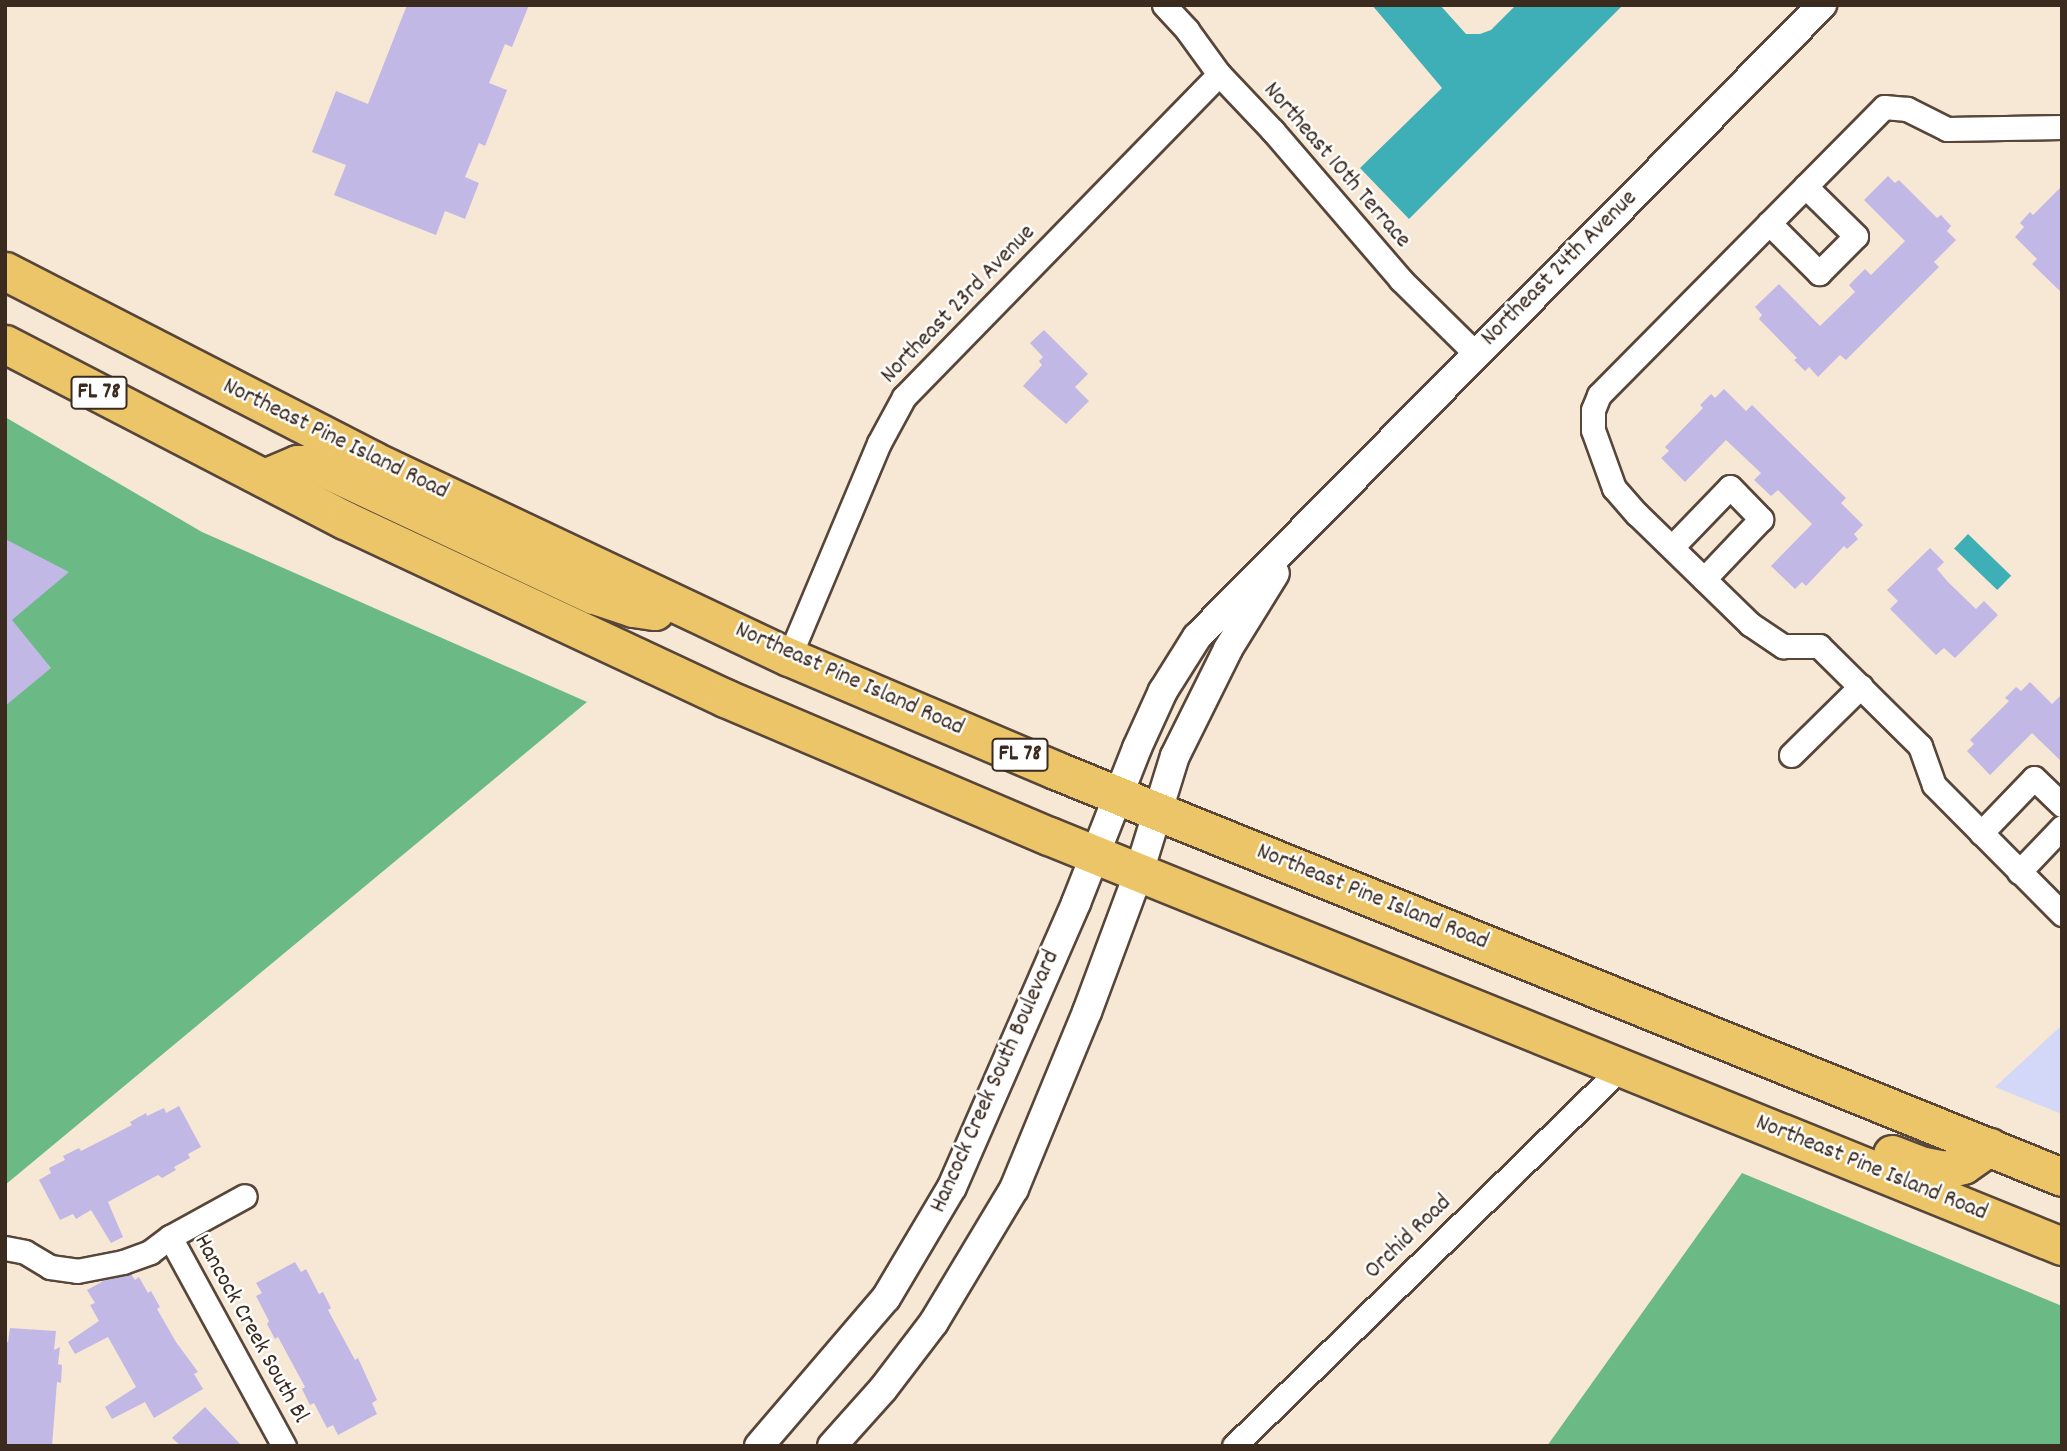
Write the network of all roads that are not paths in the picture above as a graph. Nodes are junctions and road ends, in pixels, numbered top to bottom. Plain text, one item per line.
1 (1164, 5) edge
2 (1822, 5) edge
3 (1219, 74) junction
4 (2062, 127) edge
5 (1805, 186) junction
6 (1769, 223) junction
7 (8, 278) edge
8 (5, 344) edge
9 (1476, 354) junction
10 (264, 478) junction
11 (1299, 535) junction
12 (1672, 547) junction
13 (1704, 579) junction
14 (691, 610) junction
15 (789, 657) junction
16 (1861, 686) junction
17 (1791, 755) dead end
18 (1119, 795) junction
19 (2062, 805) edge
20 (1159, 812) junction
21 (2062, 827) edge
22 (1980, 833) junction
23 (1094, 854) junction
24 (1139, 872) junction
25 (2019, 872) junction
26 (2062, 914) edge
27 (1486, 1013) junction
28 (1621, 1068) junction
29 (1989, 1147) junction
30 (2062, 1177) edge
31 (245, 1196) dead end
32 (170, 1237) junction
33 (2062, 1246) edge
34 (5, 1248) edge
35 (284, 1446) edge
36 (759, 1446) edge
37 (832, 1446) edge
38 (1234, 1446) edge

1 - 3 street, Northeast 10th Terrace
2 - 9 street, Northeast 24th Avenue
3 - 9 street, Northeast 10th Terrace
3 - 15 street, Northeast 23rd Avenue
4 - 5 street
5 - 6 street
5 - 6 street
6 - 12 street
7 - 14 main road, Northeast Pine Island Road / FL 78
8 - 10 main road, Northeast Pine Island Road / FL 78
9 - 11 street, Northeast 24th Avenue
10 - 14 main road
10 - 23 main road, Northeast Pine Island Road / FL 78
11 - 18 street, Northeast 24th Avenue
11 - 20 street, Northeast 24th Avenue
12 - 13 street
12 - 13 street
13 - 16 street
14 - 15 main road, Northeast Pine Island Road / FL 78
15 - 18 main road, Northeast Pine Island Road / FL 78
16 - 17 street
16 - 22 street
18 - 20 main road, Northeast Pine Island Road / FL 78
18 - 23 street, Hancock Creek South Boulevard
19 - 22 street
20 - 24 street
20 - 29 main road, Northeast Pine Island Road / FL 78
21 - 25 street
22 - 25 street
23 - 24 main road, Northeast Pine Island Road / FL 78
23 - 36 street, Hancock Creek South Boulevard
24 - 27 main road, Northeast Pine Island Road / FL 78
24 - 37 street
25 - 26 street
27 - 28 main road, Northeast Pine Island Road / FL 78
27 - 29 main road, Northeast Pine Island Road
28 - 33 main road, Northeast Pine Island Road / FL 78
28 - 38 street, Orchid Road
29 - 30 main road, Northeast Pine Island Road / FL 78
31 - 32 street, Hancock Creek South Bl
32 - 34 street, Hancock Creek South Bl
32 - 35 street, Hancock Creek South Bl

